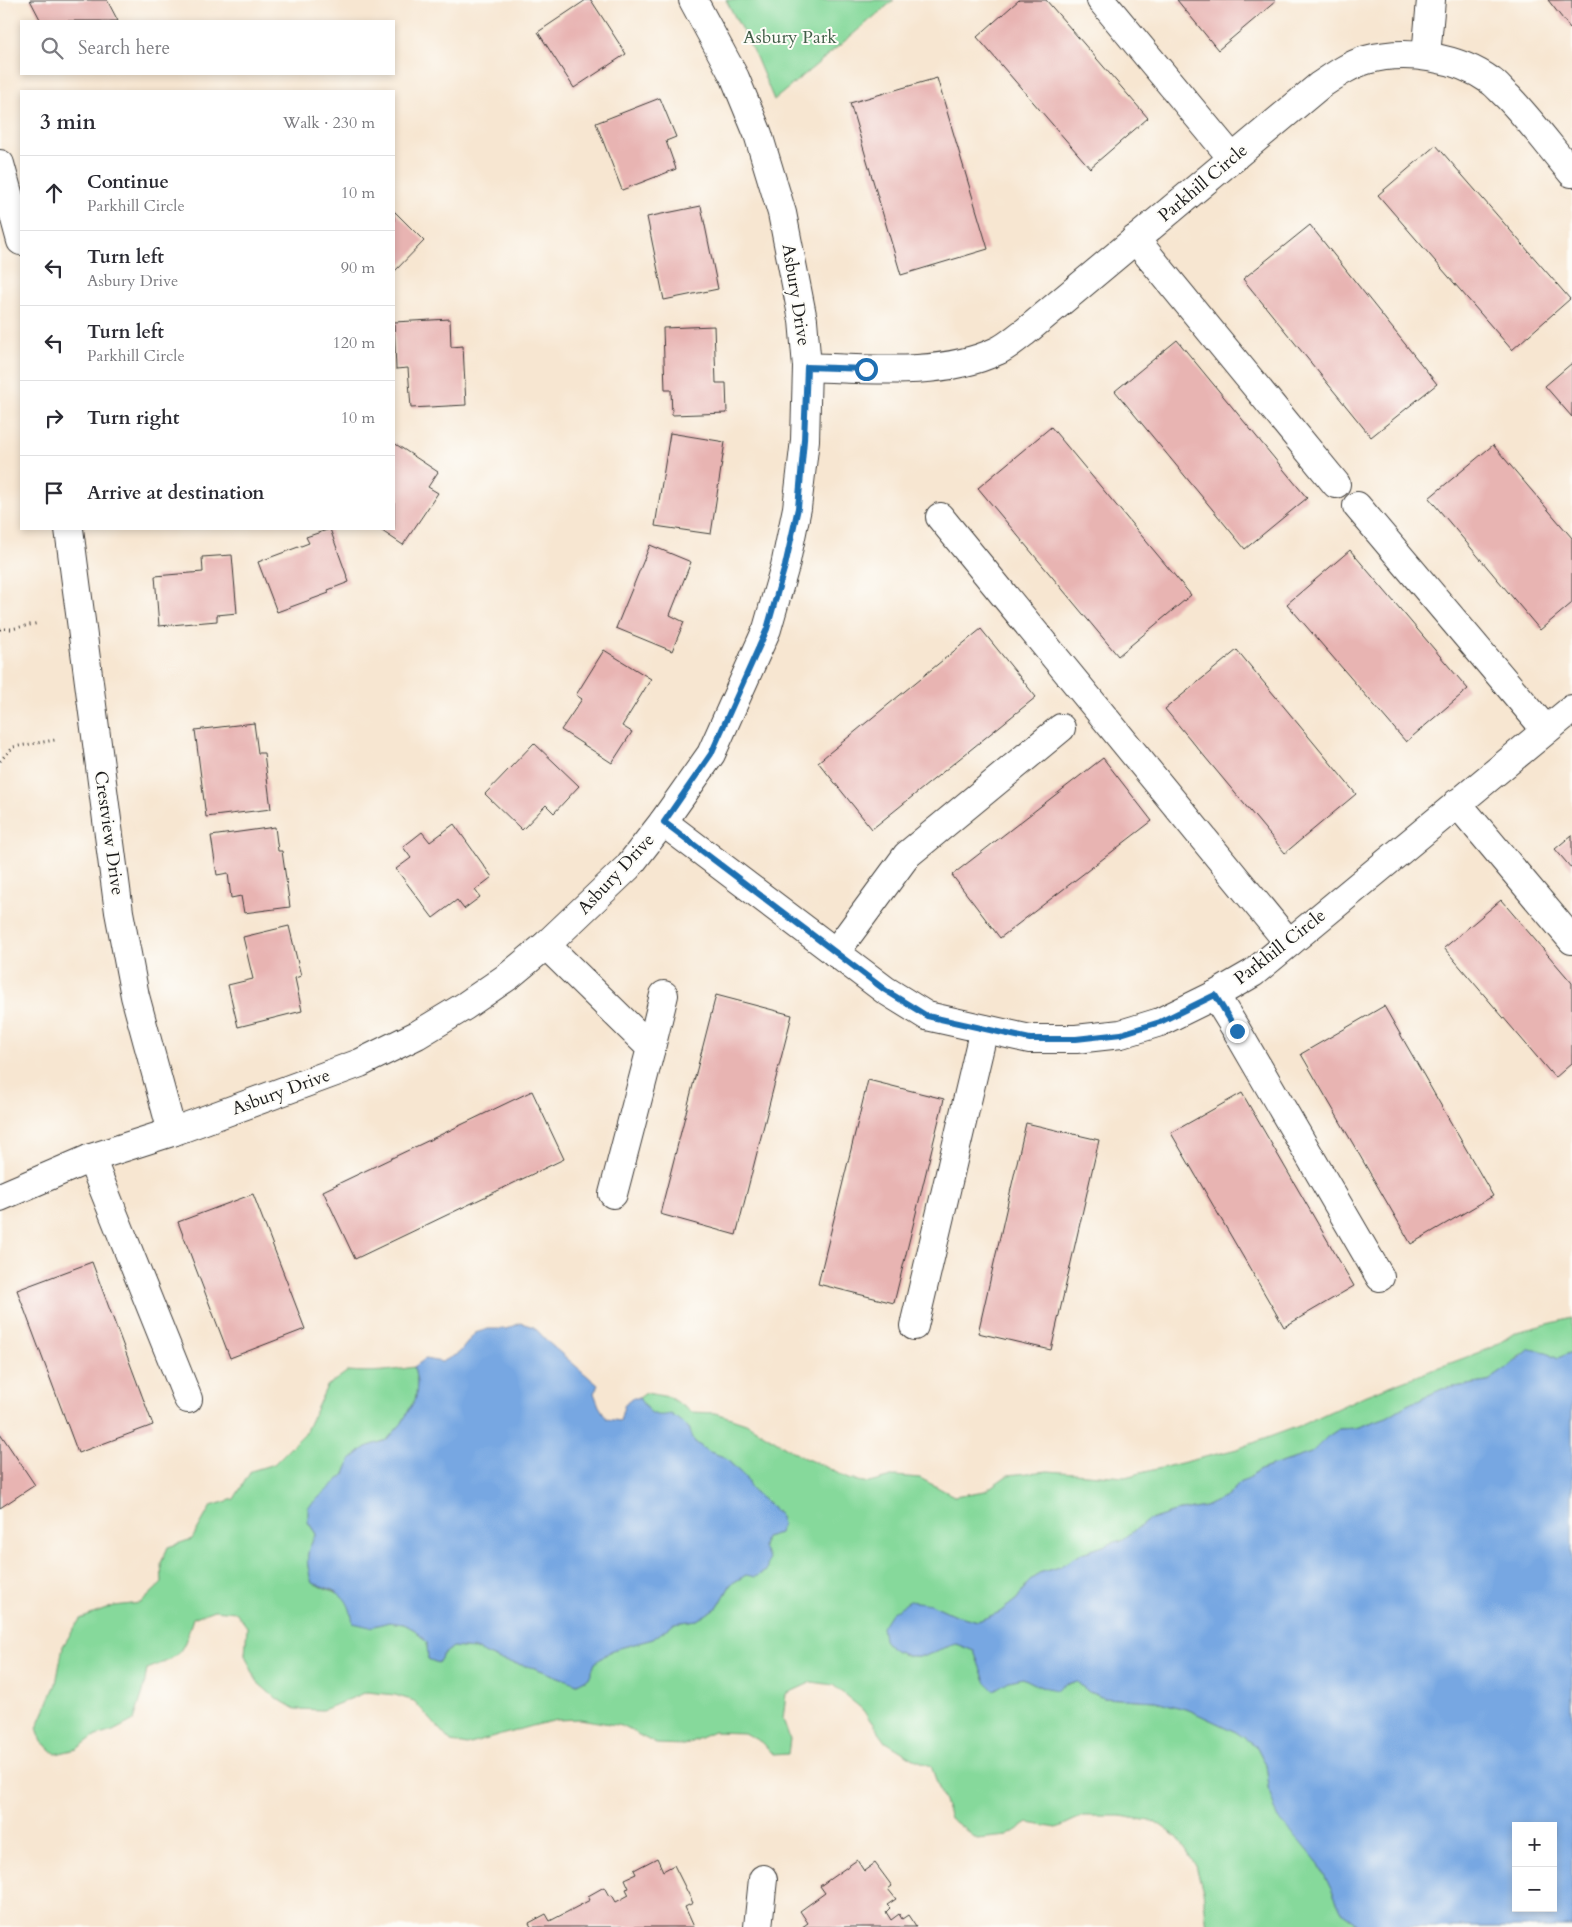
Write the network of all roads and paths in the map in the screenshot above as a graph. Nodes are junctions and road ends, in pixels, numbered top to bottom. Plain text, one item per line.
1 (693, 0) edge
2 (1101, 0) edge
3 (1431, 0) edge
4 (1426, 56) junction
5 (1233, 159) junction
6 (0, 164) edge
7 (1572, 173) edge
8 (20, 237) edge
9 (1135, 240) junction
10 (807, 367) junction
11 (1336, 484) dead end
12 (1357, 506) dead end
13 (940, 517) dead end
14 (69, 530) edge
15 (39, 623) dead end
16 (0, 629) edge
17 (1572, 708) edge
18 (1060, 728) dead end
19 (1546, 730) junction
20 (54, 740) dead end
21 (0, 760) edge
22 (1457, 803) junction
23 (664, 822) junction
24 (1572, 940) edge
25 (1289, 944) junction
26 (546, 945) junction
27 (836, 953) junction
28 (664, 995) dead end
29 (1215, 995) junction
30 (984, 1029) junction
31 (651, 1048) junction
32 (172, 1132) junction
33 (90, 1158) junction
34 (613, 1194) dead end
35 (0, 1197) edge
36 (1380, 1277) dead end
37 (914, 1326) dead end
38 (188, 1399) dead end
39 (763, 1879) dead end
40 (758, 1927) edge

1 - 10 street, Asbury Drive
2 - 5 street
3 - 4 street
4 - 5 street, Parkhill Circle
4 - 7 street, Parkhill Circle
5 - 9 street, Parkhill Circle
6 - 8 street
9 - 10 street, Parkhill Circle
9 - 11 street
10 - 23 street, Asbury Drive
12 - 19 street
13 - 25 street
14 - 32 street, Crestview Drive
15 - 16 path
17 - 19 street, Parkhill Circle
18 - 27 street
19 - 22 street, Parkhill Circle
20 - 21 path
22 - 24 street
22 - 25 street, Parkhill Circle
23 - 26 street, Asbury Drive
23 - 27 street, Parkhill Circle
25 - 29 street, Parkhill Circle
26 - 31 street
26 - 32 street, Asbury Drive
27 - 30 street, Parkhill Circle
28 - 31 street
29 - 30 street, Parkhill Circle
29 - 36 street
30 - 37 street
31 - 34 street
32 - 33 street, Asbury Drive
33 - 35 street, Asbury Drive
33 - 38 street
39 - 40 street

